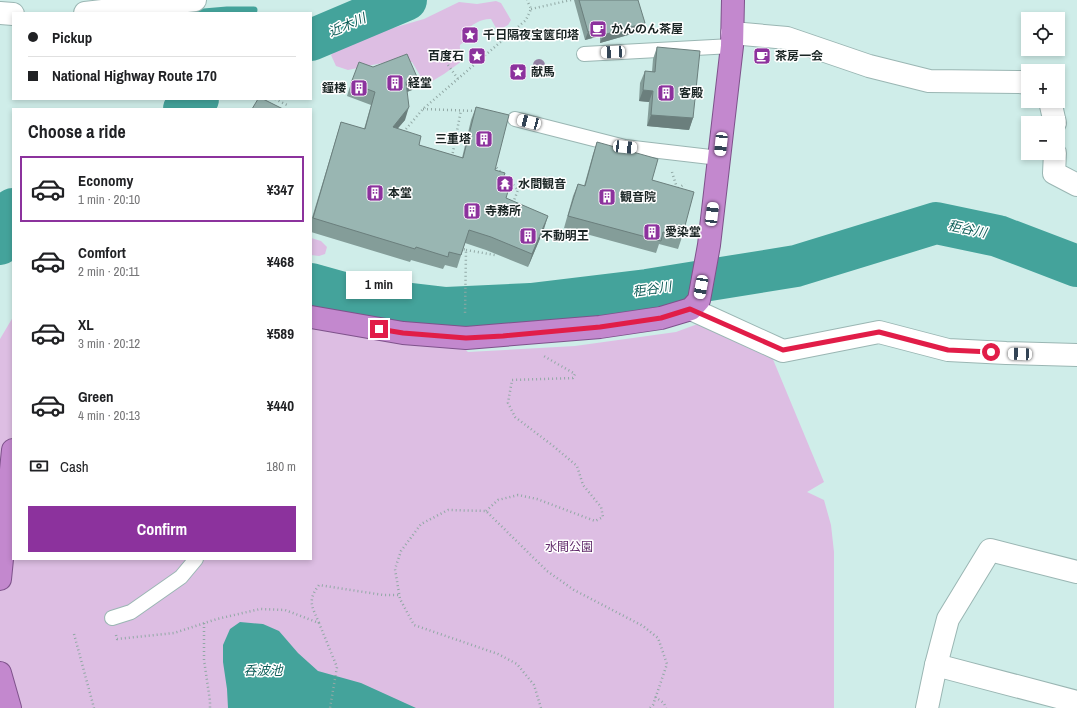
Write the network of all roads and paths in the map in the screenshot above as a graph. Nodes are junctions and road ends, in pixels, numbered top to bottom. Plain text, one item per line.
1 (195, 0) edge
2 (527, 0) edge
3 (572, 0) edge
4 (732, 0) edge
5 (531, 9) junction
6 (93, 12) edge
7 (0, 13) edge
8 (12, 14) edge
9 (732, 39) junction
10 (584, 54) dead end
11 (448, 65) dead end
12 (458, 79) junction
13 (1021, 82) edge
14 (277, 100) edge
15 (287, 105) dead end
16 (423, 109) junction
17 (461, 110) junction
18 (515, 118) joint
19 (406, 128) edge
20 (452, 156) junction
21 (459, 158) edge
22 (719, 158) junction
23 (1055, 160) edge
24 (450, 164) edge
25 (489, 165) edge
26 (685, 184) dead end
27 (1077, 185) edge
28 (677, 188) edge
29 (513, 204) edge
30 (454, 245) edge
31 (498, 248) edge
32 (466, 250) junction
33 (695, 305) junction
34 (312, 318) edge
35 (465, 321) dead end
36 (521, 334) junction
37 (1077, 355) edge
38 (12, 460) edge
39 (486, 511) junction
40 (195, 560) edge
41 (1077, 572) edge
42 (0, 579) edge
43 (399, 595) junction
44 (112, 618) dead end
45 (204, 623) junction
46 (319, 623) junction
47 (74, 634) dead end
48 (117, 639) dead end
49 (936, 666) junction
50 (0, 673) edge
51 (655, 697) junction
52 (1077, 702) edge
53 (10, 708) edge
54 (94, 708) edge
55 (210, 708) edge
56 (330, 708) edge
57 (541, 708) edge
58 (650, 708) edge
59 (666, 708) edge
60 (927, 708) edge

1 - 6 street
2 - 5 path
3 - 5 path
4 - 9 highway
5 - 12 path
7 - 8 street
9 - 10 lane
9 - 13 street
9 - 22 highway
11 - 12 path
12 - 16 path
14 - 15 path
16 - 17 path
16 - 19 path
17 - 18 path
17 - 20 path
18 - 22 lane
20 - 21 path
20 - 24 path
22 - 33 highway
23 - 27 street
25 - 29 path
26 - 28 path
30 - 32 path
31 - 32 path
32 - 35 path
33 - 36 highway
33 - 37 street
34 - 36 highway
36 - 39 path
38 - 42 highway
39 - 43 path
39 - 51 path
40 - 44 lane
41 - 49 street
43 - 46 path
43 - 57 path
45 - 46 path
45 - 48 path
45 - 55 path
46 - 56 path
47 - 54 path
49 - 52 street
49 - 60 street
50 - 53 highway
51 - 58 path
51 - 59 path

